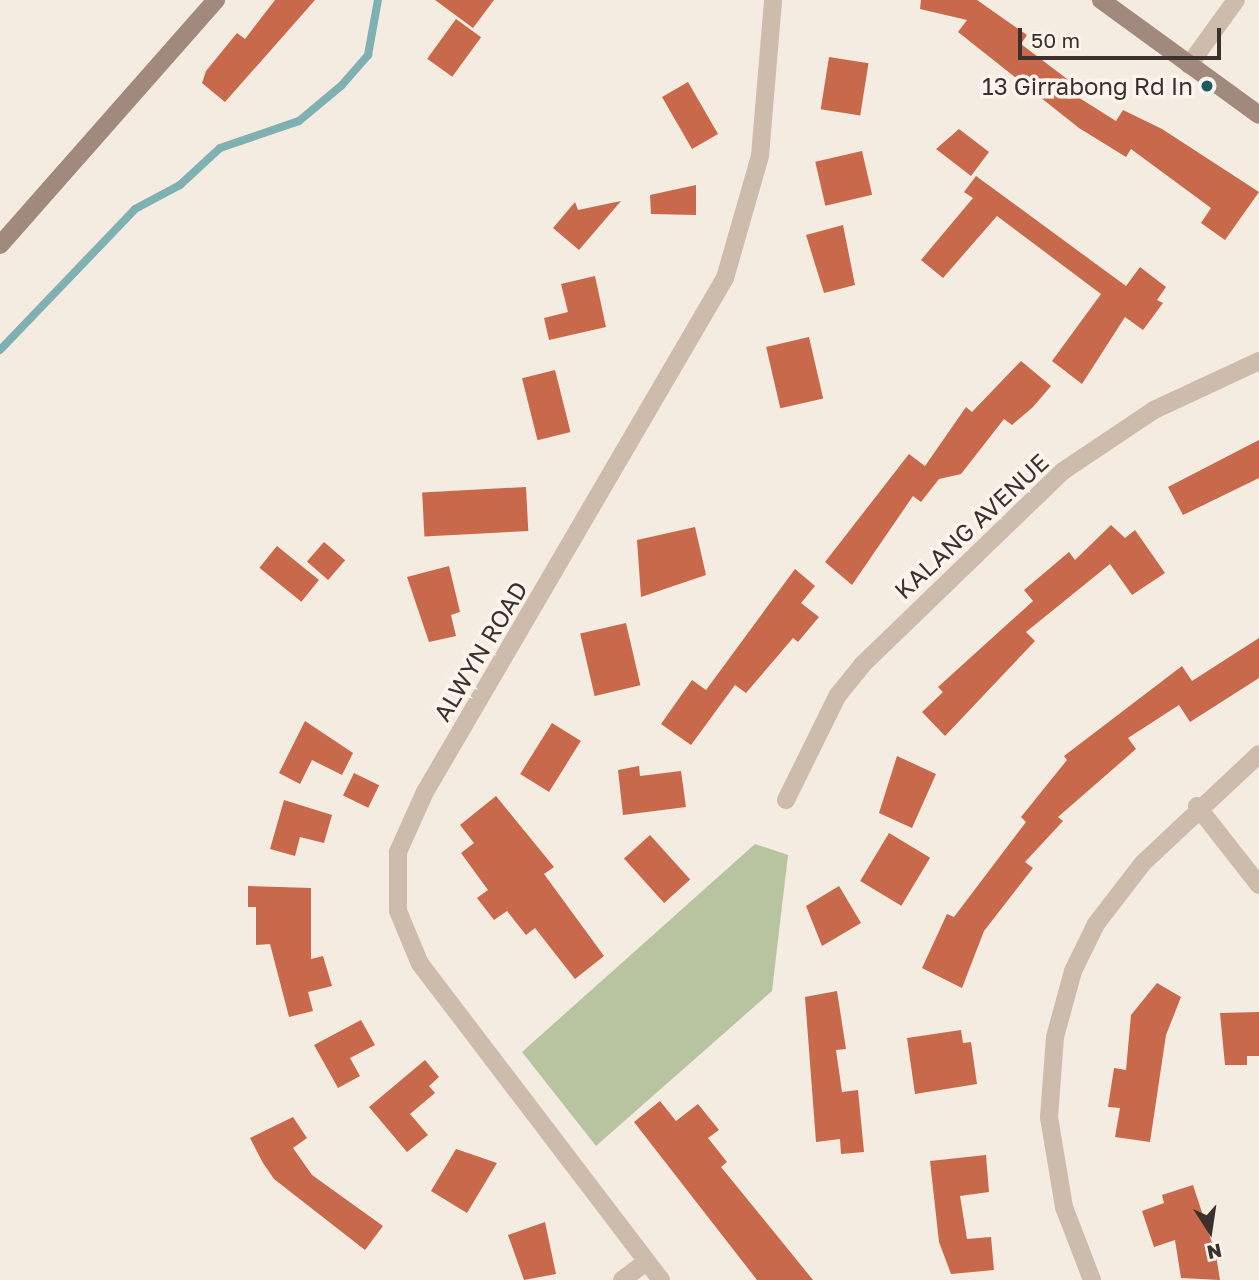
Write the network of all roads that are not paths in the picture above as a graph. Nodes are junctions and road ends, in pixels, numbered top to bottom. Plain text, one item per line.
1 (216, 0) edge
2 (773, 0) edge
3 (1101, 0) edge
4 (1236, 0) edge
5 (1189, 65) junction
6 (1259, 115) edge
7 (0, 245) edge
8 (1259, 361) edge
9 (1259, 754) edge
10 (786, 800) dead end
11 (1197, 807) junction
12 (1259, 886) edge
13 (647, 1261) junction
14 (622, 1280) edge
15 (661, 1280) edge
16 (1092, 1280) edge

1 - 7 street
2 - 13 street, ALWYN ROAD
3 - 5 street
4 - 5 street
5 - 6 street
8 - 10 street, KALANG AVENUE
9 - 11 street
11 - 12 street
11 - 16 street
13 - 14 street
13 - 15 street, ALWYN ROAD

